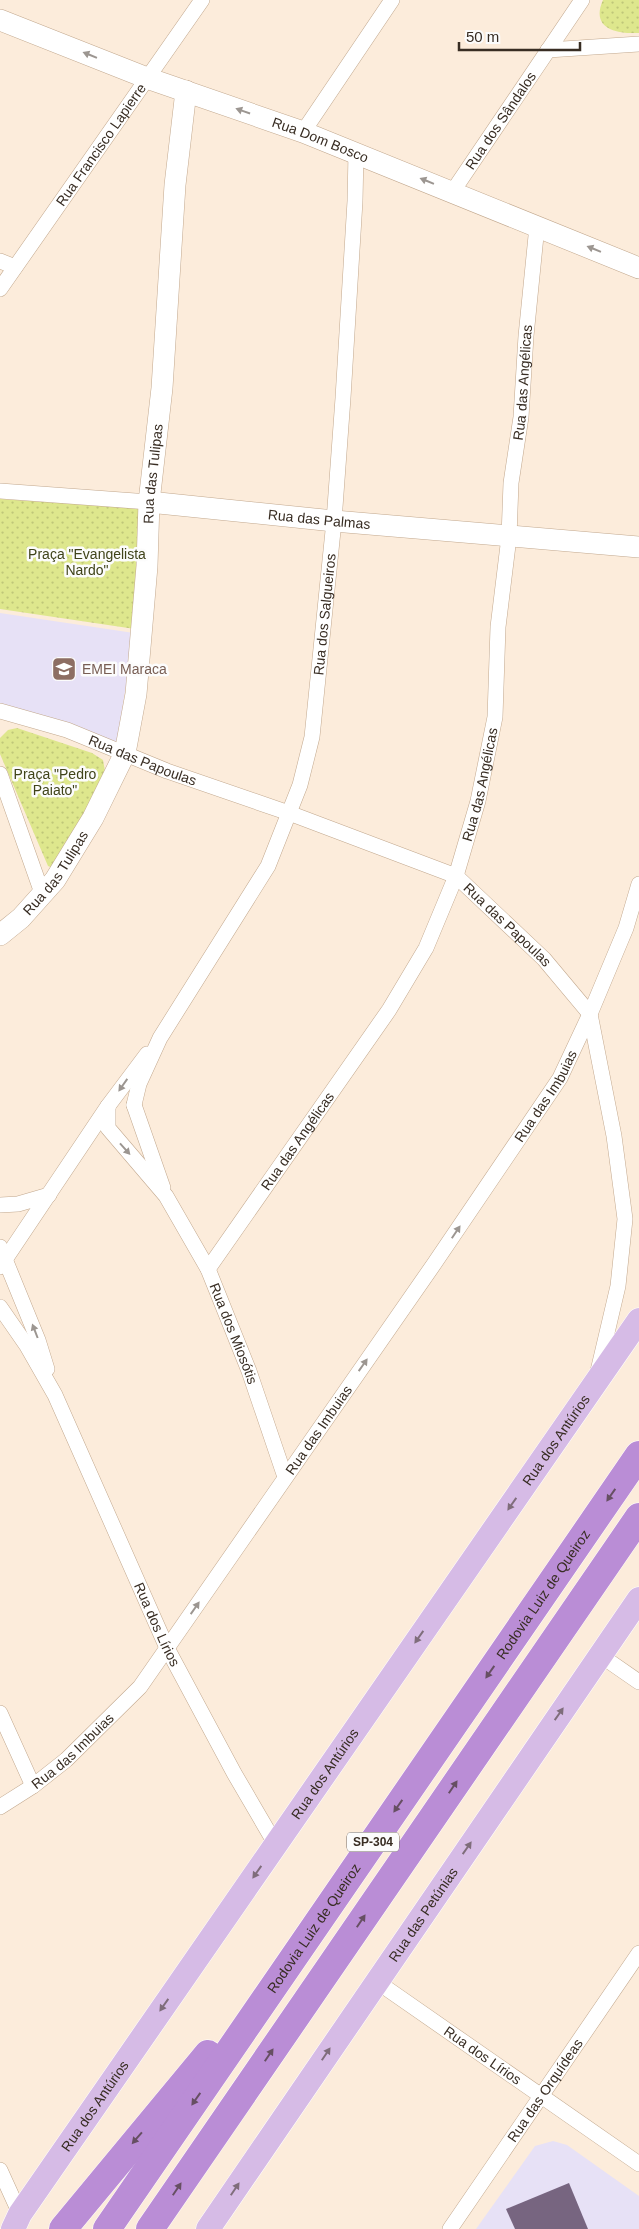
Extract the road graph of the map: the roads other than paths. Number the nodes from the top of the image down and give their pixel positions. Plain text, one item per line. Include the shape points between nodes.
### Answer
1 (202, 0) edge
2 (392, 0) edge
3 (582, 0) edge
4 (0, 20) edge
5 (639, 44) edge
6 (548, 50) junction
7 (147, 78) junction
8 (186, 91) junction
9 (303, 132) junction
10 (356, 153) junction
11 (453, 192) junction
12 (537, 226) junction
13 (0, 261) edge
14 (15, 267) junction
15 (639, 268) edge
16 (0, 289) edge
17 (0, 490) edge
18 (149, 502) junction
19 (334, 521) junction
20 (509, 537) junction
21 (639, 547) edge
22 (0, 711) edge
23 (125, 753) junction
24 (0, 774) edge
25 (289, 813) junction
26 (456, 876) junction
27 (639, 884) edge
28 (42, 894) junction
29 (0, 935) edge
30 (590, 1014) junction
31 (160, 1038) junction
32 (134, 1105) junction
33 (108, 1106) junction
34 (49, 1195) junction
35 (166, 1196) junction
36 (0, 1205) edge
37 (2, 1257) edge
38 (208, 1269) junction
39 (0, 1307) edge
40 (639, 1320) edge
41 (596, 1382) junction
42 (55, 1394) junction
43 (639, 1455) edge
44 (285, 1477) junction
45 (639, 1517) edge
46 (639, 1599) edge
47 (167, 1648) junction
48 (600, 1655) junction
49 (639, 1682) edge
50 (0, 1713) edge
51 (34, 1786) junction
52 (0, 1807) edge
53 (276, 1845) junction
54 (365, 1854) junction
55 (639, 1953) edge
56 (376, 1981) junction
57 (541, 2096) junction
58 (639, 2164) edge
59 (0, 2170) edge
60 (14, 2224) edge
61 (62, 2229) edge
62 (107, 2229) edge
63 (150, 2229) edge
64 (208, 2229) edge
65 (450, 2229) edge

1 - 7 street, Rua Francisco Lapierre
2 - 9 street
3 - 6 street, Rua dos Sândalos
7 -> 4 main road, Rua Dom Bosco
5 - 6 street
6 - 11 street, Rua dos Sândalos
7 - 8 main road, Rua Dom Bosco
7 - 14 street, Rua Francisco Lapierre
9 -> 8 main road, Rua Dom Bosco
8 - 18 main road, Rua das Tulipas via 175,185 162,388
9 - 10 main road, Rua Dom Bosco
11 -> 10 main road, Rua Dom Bosco
10 - 19 street, Rua dos Salgueiros
11 - 12 main road, Rua Dom Bosco
15 -> 12 main road, Rua Dom Bosco
12 - 20 street, Rua das Angélicas via 521,417 511,483
13 - 14 street
14 - 16 street, Rua Francisco Lapierre
17 - 18 street, Rua das Palmas
18 - 19 main road, Rua das Palmas
18 - 23 main road, Rua das Tulipas via 136,694
19 - 20 main road, Rua das Palmas
19 - 25 street, Rua dos Salgueiros via 312,737 300,786
20 - 21 main road, Rua das Palmas
20 - 26 street, Rua das Angélicas via 498,627 494,717 478,801
22 - 23 street, Rua das Papoulas via 67,730
23 - 25 street, Rua das Papoulas
23 - 28 main road, Rua das Tulipas via 93,818 55,880
24 - 28 street
25 - 26 street, Rua das Papoulas
25 - 31 street, Rua dos Salgueiros via 268,866
26 - 30 street, Rua das Papoulas via 544,959
26 - 38 street, Rua das Angélicas via 426,948 389,1010
27 - 30 street, Rua das Imbuias via 626,928
28 - 29 main road, Rua das Tulipas via 21,918
30 - 41 street, Rua das Papoulas via 614,1136 625,1219 618,1286
44 -> 30 street, Rua das Imbuias via 560,1078
31 - 32 street, Rua dos Salgueiros via 139,1084
31 -> 33 street, Rua dos Salgueiros via 133,1069
32 - 33 street
32 - 35 street, Rua dos Miosótis
33 - 34 street, Rua dos Salgueiros
33 -> 35 street, Rua dos Miosótis via 108,1128
34 - 36 street via 18,1204
34 - 37 street, Rua dos Salgueiros
35 - 38 street, Rua dos Miosótis
42 -> 37 street, Rua dos Lírios via 38,1340
38 - 44 street, Rua dos Miosótis via 249,1371
39 - 42 street, Rua dos Lírios
40 - 41 main road, Rua dos Antúrios
41 -> 53 main road, Rua dos Antúrios
42 - 47 street, Rua dos Lírios
43 -> 54 highway, Rodovia Luiz de Queiroz / SP-304
47 -> 44 street, Rua das Imbuias
63 -> 45 highway, SP-304
46 - 48 main road, Rua das Petúnias
47 - 51 street, Rua das Imbuias via 140,1687 66,1760
47 - 53 street, Rua dos Lírios
48 - 49 street
56 -> 48 main road, Rua das Petúnias
50 - 51 street
51 - 52 street, Rua das Imbuias
53 -> 60 main road, Rua dos Antúrios
54 -> 61 highway via 194,2072
54 -> 62 highway, Rodovia Luiz de Queiroz / SP-304
55 - 57 street, Rua das Orquídeas
56 - 57 street, Rua dos Lírios
64 -> 56 main road, Rua das Petúnias
57 - 58 street, Rua dos Lírios
57 - 65 street, Rua das Orquídeas
59 - 60 street

